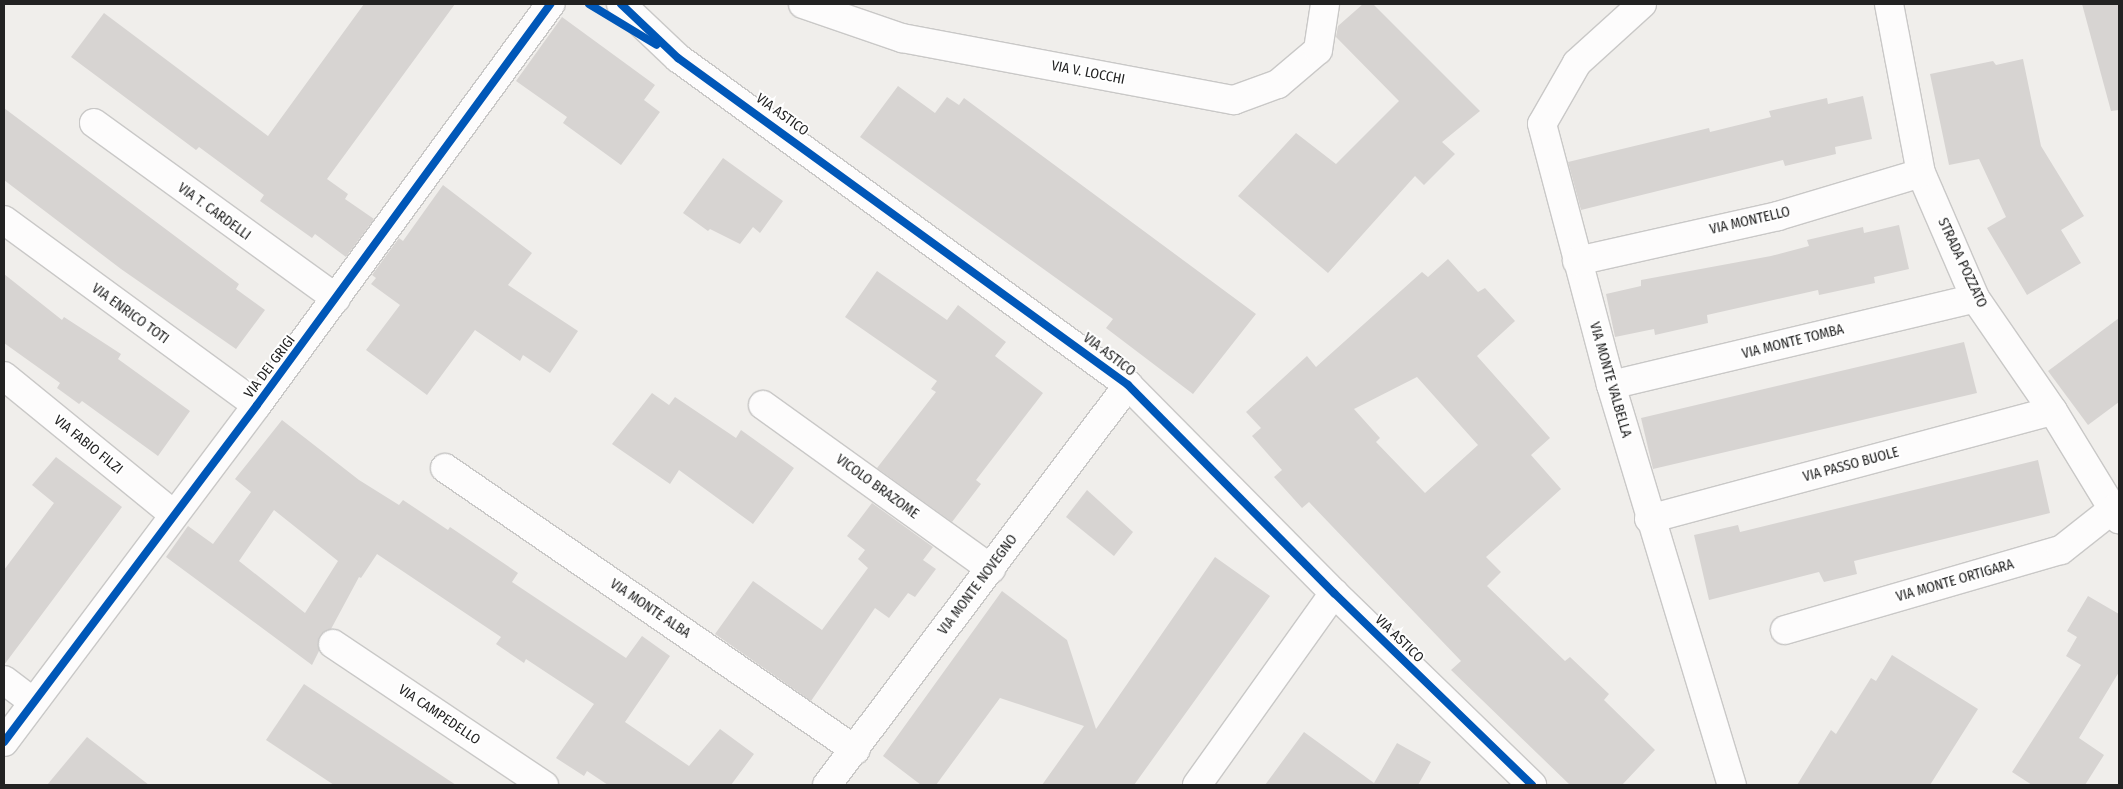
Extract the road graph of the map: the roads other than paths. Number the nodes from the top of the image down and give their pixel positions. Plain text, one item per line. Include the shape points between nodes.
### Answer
1 (551, 4) edge
2 (621, 4) edge
3 (803, 4) edge
4 (1325, 4) edge
5 (1642, 4) edge
6 (1889, 4) edge
7 (94, 123) dead end
8 (1921, 174) junction
9 (4, 220) edge
10 (1577, 260) junction
11 (336, 298) junction
12 (1975, 298) junction
13 (4, 376) edge
14 (1128, 385) junction
15 (1611, 385) junction
16 (763, 405) dead end
17 (257, 406) junction
18 (2053, 411) junction
19 (445, 468) dead end
20 (173, 514) junction
21 (2116, 514) edge
22 (1649, 519) junction
23 (991, 569) junction
24 (1334, 593) junction
25 (1785, 630) dead end
26 (333, 644) dead end
27 (4, 680) edge
28 (33, 702) junction
29 (4, 742) edge
30 (855, 750) junction
31 (544, 785) edge
32 (827, 785) edge
33 (1196, 785) edge
34 (1532, 785) edge
35 (1732, 785) edge

1 - 11 street, VIA DEI GRIGI
2 - 14 street, VIA ASTICO via 678,58
3 - 4 street, VIA V. LOCCHI via 902,38 1234,100 1278,84 1318,50
5 - 10 street, VIA MONTE VALBELLA via 1576,63 1542,124
6 - 8 street, STRADA POZZATO
7 - 11 street, VIA T. CARDELLI
8 - 10 street, VIA MONTELLO via 1778,216
8 - 12 street, STRADA POZZATO
9 - 17 street, VIA ENRICO TOTI
10 - 15 street, VIA MONTE VALBELLA
11 - 17 street, VIA DEI GRIGI
12 - 15 street, VIA MONTE TOMBA
12 - 18 street, STRADA POZZATO
13 - 20 street, VIA FABIO FILZI
14 - 23 street, VIA MONTE NOVEGNO
14 - 24 street, VIA ASTICO
15 - 22 street, VIA MONTE VALBELLA
16 - 23 street, VICOLO BRAZOME
17 - 20 street, VIA DEI GRIGI
18 - 21 street, STRADA POZZATO
18 - 22 street, VIA PASSO BUOLE
19 - 30 street, VIA MONTE ALBA
20 - 28 street, VIA DEI GRIGI
21 - 25 street, VIA MONTE ORTIGARA via 2061,550
22 - 35 street, VIA MONTE VALBELLA
23 - 30 street, VIA MONTE NOVEGNO
24 - 33 street
24 - 34 street, VIA ASTICO
26 - 31 street, VIA CAMPEDELLO
27 - 28 street
28 - 29 street, VIA DEI GRIGI
30 - 32 street, VIA MONTE NOVEGNO

